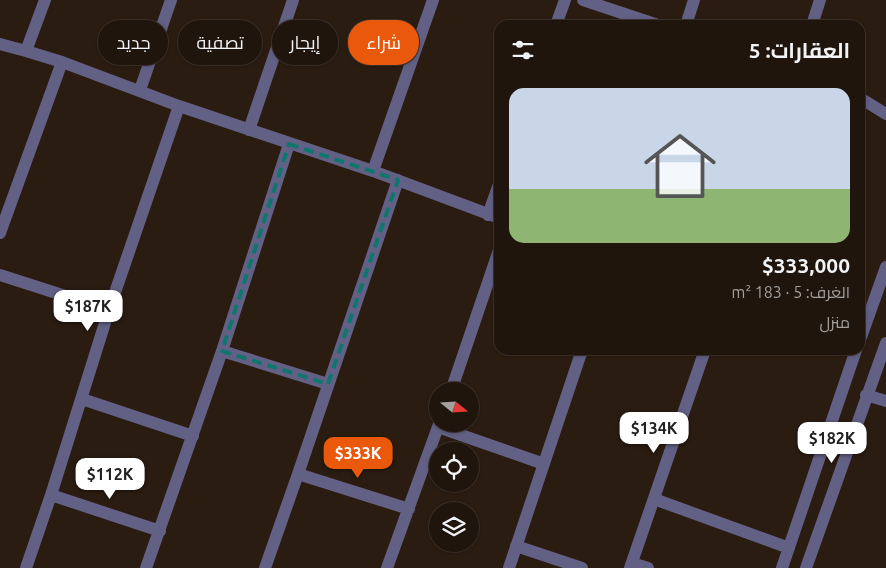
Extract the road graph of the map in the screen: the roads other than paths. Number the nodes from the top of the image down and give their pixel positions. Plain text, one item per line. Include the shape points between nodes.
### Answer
1 (45, 0) edge
2 (171, 0) edge
3 (293, 0) edge
4 (433, 0) edge
5 (565, 0) edge
6 (583, 0) edge
7 (694, 0) edge
8 (820, 0) edge
9 (558, 20) edge
10 (643, 20) edge
11 (688, 20) edge
12 (814, 20) edge
13 (0, 44) edge
14 (26, 51) junction
15 (62, 62) junction
16 (140, 90) junction
17 (865, 101) edge
18 (179, 106) junction
19 (886, 114) edge
20 (249, 130) junction
21 (290, 144) junction
22 (373, 171) junction
23 (398, 180) junction
24 (493, 217) edge
25 (0, 234) edge
26 (494, 264) edge
27 (886, 267) edge
28 (0, 275) edge
29 (109, 310) junction
30 (865, 326) edge
31 (886, 343) edge
32 (222, 351) junction
33 (580, 355) edge
34 (703, 355) edge
35 (850, 355) edge
36 (453, 382) edge
37 (328, 384) junction
38 (866, 395) junction
39 (82, 399) junction
40 (886, 401) edge
41 (436, 432) edge
42 (458, 432) edge
43 (193, 436) junction
44 (544, 464) junction
45 (298, 474) junction
46 (52, 495) junction
47 (654, 498) junction
48 (409, 509) junction
49 (160, 531) junction
50 (516, 546) junction
51 (789, 548) junction
52 (631, 565) edge
53 (26, 568) edge
54 (146, 568) edge
55 (265, 568) edge
56 (388, 568) edge
57 (509, 568) edge
58 (582, 568) edge
59 (648, 568) edge
60 (782, 568) edge
61 (806, 568) edge

1 - 14 street
2 - 16 street
3 - 20 street
4 - 22 street
5 - 9 street
6 - 10 street
7 - 11 street
8 - 12 street
13 - 14 street
14 - 15 street
15 - 16 street
15 - 25 street
16 - 18 street
17 - 19 street
18 - 20 street
18 - 29 street
20 - 21 street
21 - 22 street
21 - 32 street
22 - 23 street
23 - 24 street
23 - 37 street
26 - 36 street
27 - 30 street
28 - 29 street
29 - 39 street
31 - 38 street
32 - 37 street
32 - 43 street
33 - 44 street
34 - 47 street
35 - 51 street
37 - 45 street
38 - 40 street
38 - 61 street
39 - 43 street
39 - 46 street
41 - 48 street
42 - 44 street
43 - 49 street
44 - 50 street
45 - 48 street
45 - 55 street
46 - 49 street
46 - 53 street
47 - 51 street
47 - 52 street
48 - 56 street
49 - 54 street
50 - 57 street
50 - 58 street
51 - 60 street
52 - 59 street

